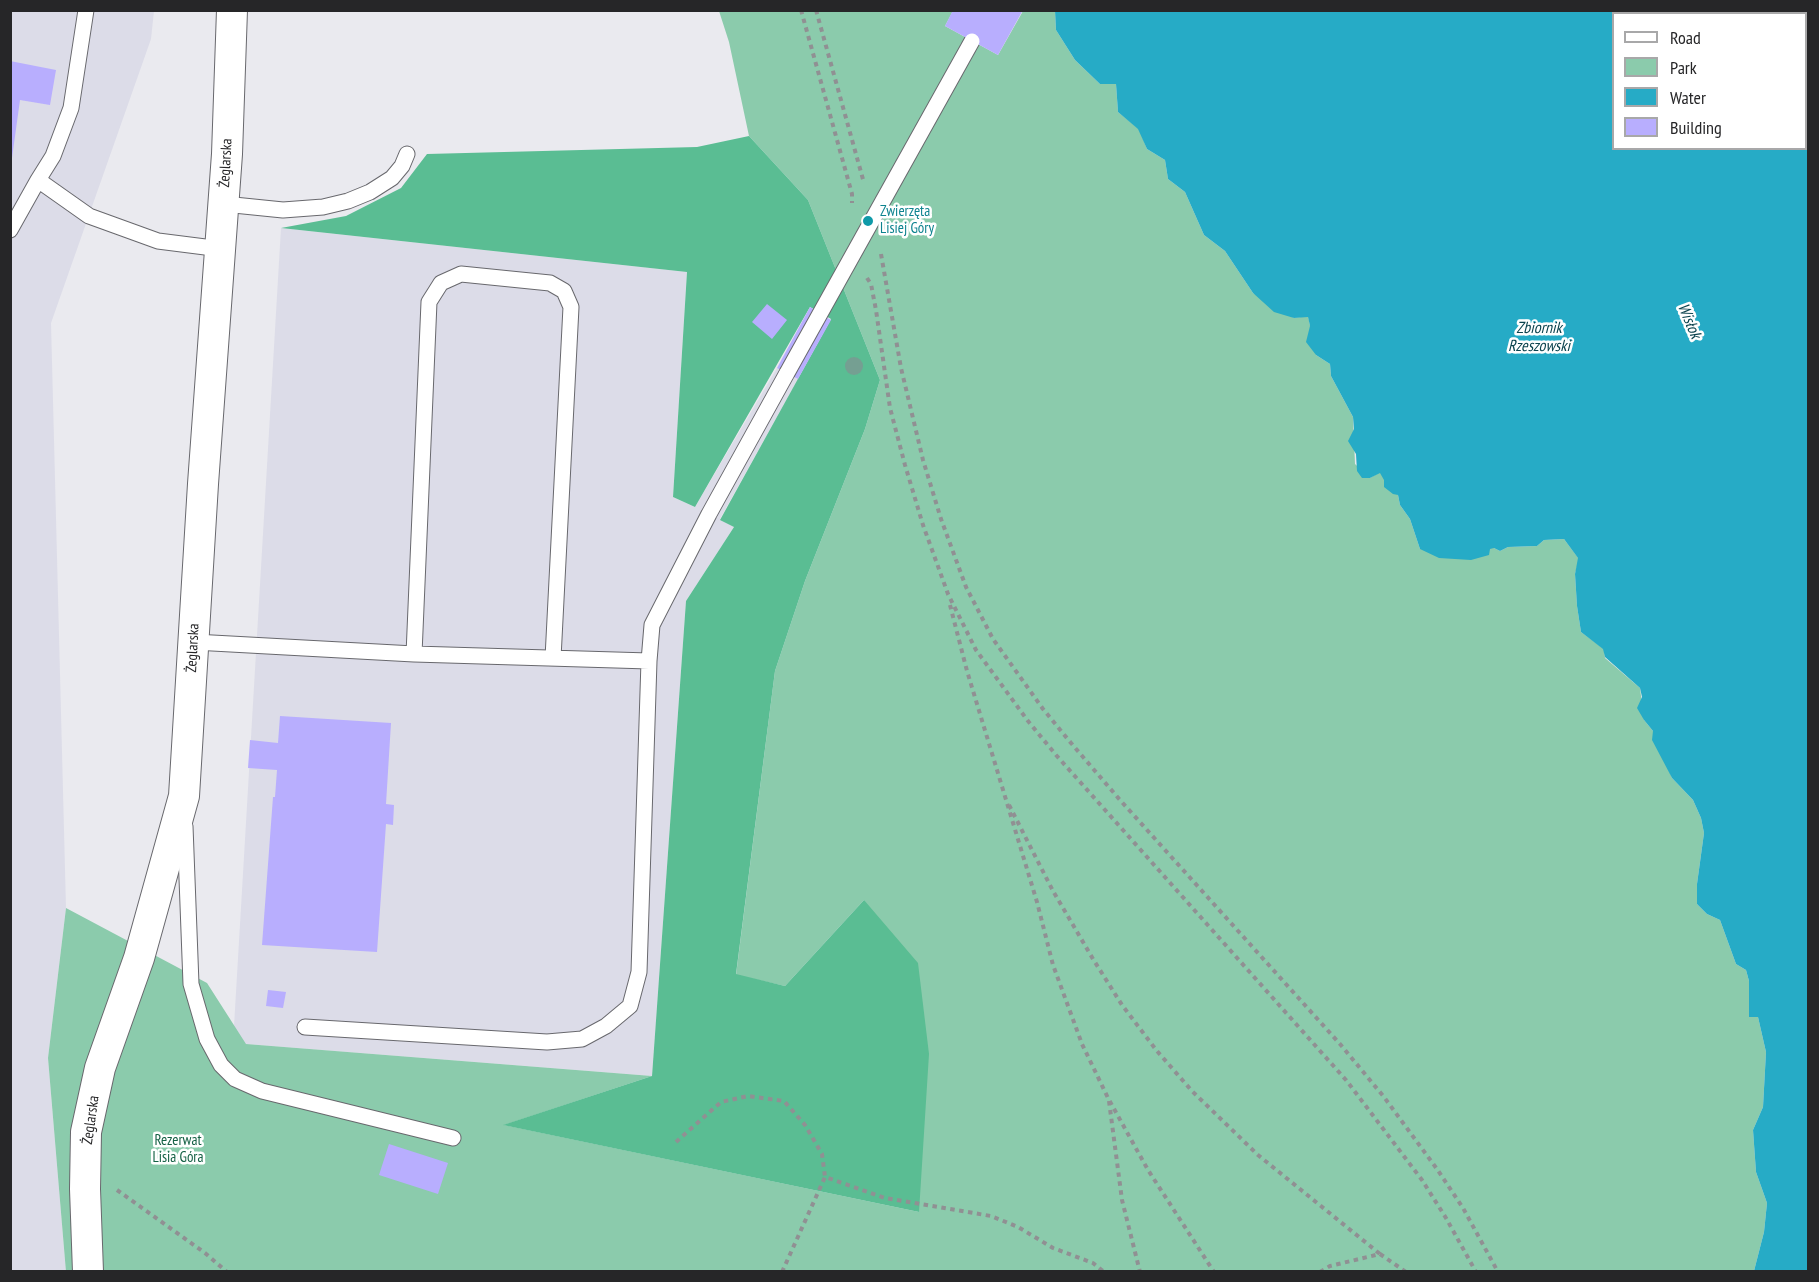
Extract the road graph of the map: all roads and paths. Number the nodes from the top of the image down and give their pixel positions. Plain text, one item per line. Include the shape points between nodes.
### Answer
1 (86, 10) edge
2 (232, 10) edge
3 (801, 10) edge
4 (816, 10) edge
5 (972, 41) dead end
6 (406, 154) dead end
7 (38, 180) junction
8 (867, 191) dead end
9 (224, 204) junction
10 (852, 206) dead end
11 (10, 230) edge
12 (880, 245) dead end
13 (221, 249) junction
14 (863, 270) dead end
15 (948, 594) junction
16 (194, 642) junction
17 (414, 654) junction
18 (553, 658) junction
19 (649, 661) junction
20 (1004, 794) junction
21 (184, 796) junction
22 (305, 1027) dead end
23 (1108, 1098) junction
24 (453, 1138) dead end
25 (676, 1142) dead end
26 (87, 1169) junction
27 (825, 1177) junction
28 (1380, 1254) junction
29 (783, 1269) edge
30 (88, 1272) edge
31 (227, 1272) edge
32 (789, 1272) edge
33 (1104, 1272) edge
34 (1140, 1272) edge
35 (1214, 1272) edge
36 (1320, 1272) edge
37 (1406, 1272) edge
38 (1476, 1272) edge
39 (1498, 1272) edge

1 - 7 lane via 71,108 53,156
2 - 9 street, Żeglarska
3 - 10 path via 852,194
4 - 8 path
5 - 19 lane, bridge via 709,514 652,625
6 - 9 lane via 392,178 348,201 283,210
7 - 11 lane
7 - 13 lane via 89,216 159,241
9 - 13 street, Żeglarska
12 - 39 path via 901,368 923,460 966,587 993,639 1078,751 1384,1096 1450,1188
13 - 16 street, Żeglarska
14 - 15 path via 871,284 890,408 904,465
15 - 20 path
15 - 38 path via 976,650 1049,747 1369,1108 1428,1190
16 - 17 lane
16 - 21 street, Żeglarska
17 - 18 lane
17 - 18 lane via 429,302 441,283 461,274 550,283 564,291 571,307
18 - 19 lane
19 - 22 lane via 639,972 630,1006 582,1039 548,1042
20 - 23 path via 1053,965 1082,1044
20 - 28 path via 1087,949 1157,1051 1258,1155
21 - 24 lane via 191,984 207,1039 221,1065 235,1079 262,1091
21 - 26 street, Żeglarska via 139,958 100,1068 86,1132
23 - 34 path via 1122,1200
23 - 35 path via 1148,1170
25 - 27 path via 721,1102 748,1096 784,1101 822,1154
26 - 30 street, Żeglarska
26 - 31 path
27 - 29 path
27 - 33 path via 885,1198 991,1216 1053,1248 1093,1263
28 - 36 path
28 - 37 path
29 - 32 path

